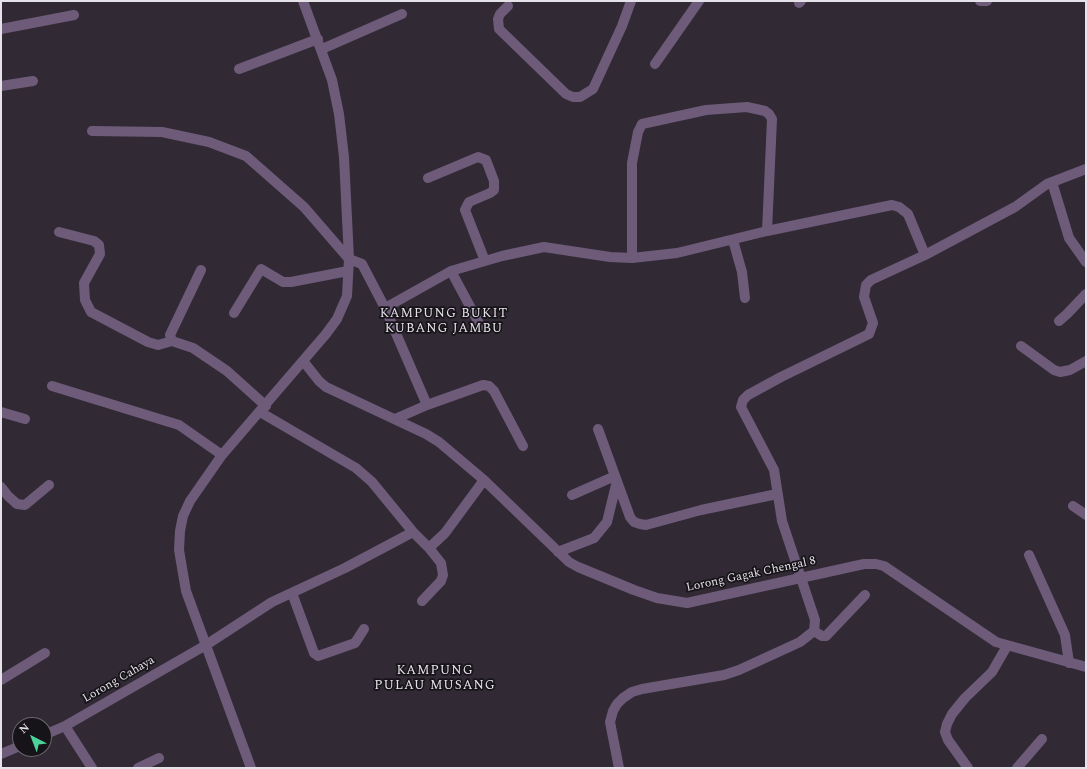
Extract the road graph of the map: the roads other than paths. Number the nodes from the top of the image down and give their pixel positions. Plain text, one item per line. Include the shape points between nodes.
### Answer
1 (303, 1) edge
2 (631, 1) edge
3 (700, 1) edge
4 (980, 1) edge
5 (987, 1) edge
6 (508, 6) dead end
7 (402, 14) dead end
8 (74, 15) dead end
9 (1, 28) edge
10 (318, 39) junction
11 (322, 49) junction
12 (655, 64) dead end
13 (239, 69) dead end
14 (33, 81) dead end
15 (1, 86) edge
16 (92, 131) dead end
17 (1086, 169) edge
18 (428, 178) dead end
19 (1052, 182) junction
20 (59, 232) dead end
21 (767, 232) junction
22 (733, 240) junction
23 (925, 255) junction
24 (632, 258) junction
25 (349, 259) junction
26 (485, 261) junction
27 (1086, 262) edge
28 (202, 270) dead end
29 (348, 271) junction
30 (451, 271) junction
31 (1086, 294) edge
32 (745, 298) dead end
33 (385, 308) junction
34 (234, 313) dead end
35 (1059, 321) dead end
36 (480, 327) dead end
37 (172, 341) junction
38 (1021, 346) dead end
39 (1086, 361) edge
40 (304, 362) junction
41 (52, 386) dead end
42 (427, 404) junction
43 (263, 409) junction
44 (1, 412) edge
45 (395, 419) junction
46 (25, 420) dead end
47 (598, 429) dead end
48 (523, 446) dead end
49 (222, 455) junction
50 (616, 479) junction
51 (484, 480) junction
52 (49, 485) dead end
53 (1, 487) edge
54 (777, 494) junction
55 (572, 495) dead end
56 (1073, 506) dead end
57 (1086, 515) edge
58 (413, 532) junction
59 (430, 548) junction
60 (558, 552) junction
61 (1029, 555) dead end
62 (802, 583) junction
63 (292, 593) junction
64 (865, 595) dead end
65 (422, 601) dead end
66 (364, 629) dead end
67 (814, 631) junction
68 (206, 644) junction
69 (1004, 651) junction
70 (45, 653) dead end
71 (1069, 663) junction
72 (1086, 667) edge
73 (1, 680) edge
74 (65, 726) junction
75 (52, 732) edge
76 (1042, 740) dead end
77 (159, 758) dead end
78 (92, 768) edge
79 (138, 768) edge
80 (250, 768) edge
81 (619, 768) edge
82 (968, 768) edge
83 (1018, 768) edge

1 - 10 street
2 - 6 street via 593,88 580,97 566,94 499,29 498,19
3 - 12 street
4 - 5 street
7 - 11 street
8 - 9 street
10 - 11 street
10 - 13 street
11 - 25 street via 339,114 344,157
14 - 15 street
16 - 25 street via 162,132 209,142 246,156 304,207
17 - 19 street
18 - 26 street via 478,157 486,160 494,181 494,190 469,202 465,210
19 - 23 street via 1016,207
19 - 27 street via 1069,238
20 - 37 street via 94,241 99,245 100,254 84,283 85,300 91,312 148,342 158,345
21 - 22 street
21 - 23 street via 892,206 899,207 908,214
21 - 24 street via 772,120 769,114 747,108 706,110 642,124 640,128 632,163
22 - 24 street via 688,251
22 - 32 street via 742,272
23 - 54 street via 871,280 866,285 864,297 873,324 869,334 781,377 743,400 741,407 771,462
24 - 26 street via 610,258 544,247
25 - 29 street
25 - 33 street via 362,264
26 - 30 street
28 - 37 street via 170,335
29 - 34 street via 283,282 261,269
29 - 40 street via 346,296 337,319
30 - 33 street
30 - 36 street
31 - 35 street
33 - 42 street
37 - 43 street via 193,348 227,371
38 - 39 street via 1060,372 1070,370
40 - 43 street
40 - 45 street, Lorong Gagak Chengal 8 via 326,387
41 - 49 street via 179,425
42 - 45 street
42 - 48 street via 483,385 489,386
43 - 49 street
43 - 58 street via 356,468 372,482
44 - 46 street
45 - 51 street, Lorong Gagak Chengal 8 via 439,442
47 - 50 street
49 - 68 street via 190,501 180,531 179,550 186,591
50 - 54 street via 630,517 634,522 646,525
50 - 55 street
50 - 60 street via 607,522 594,538
51 - 59 street via 446,532
51 - 60 street, Lorong Gagak Chengal 8
52 - 53 street via 25,505 18,504
54 - 62 street via 782,522
56 - 57 street
58 - 59 street
58 - 63 street, Lorong Cahaya
59 - 65 street via 441,563 444,575
60 - 62 street, Lorong Gagak Chengal 8 via 578,567 634,590 687,603
61 - 71 street via 1065,635
62 - 67 street via 815,620
62 - 69 street, Lorong Gagak Chengal 8 via 864,564 884,566 988,637
63 - 66 street via 314,653 318,656 355,643
63 - 68 street, Lorong Cahaya via 259,609
64 - 67 street via 826,636
67 - 81 street via 800,642 740,670 642,689 623,698 615,708 610,722
68 - 74 street, Lorong Cahaya
68 - 80 street
69 - 71 street, Lorong Gagak Chengal 8
69 - 82 street via 992,672 952,714 947,724 945,732 948,740
70 - 73 street
71 - 72 street, Lorong Gagak Chengal 8
74 - 75 street, Lorong Cahaya
74 - 78 street
76 - 83 street
77 - 79 street

